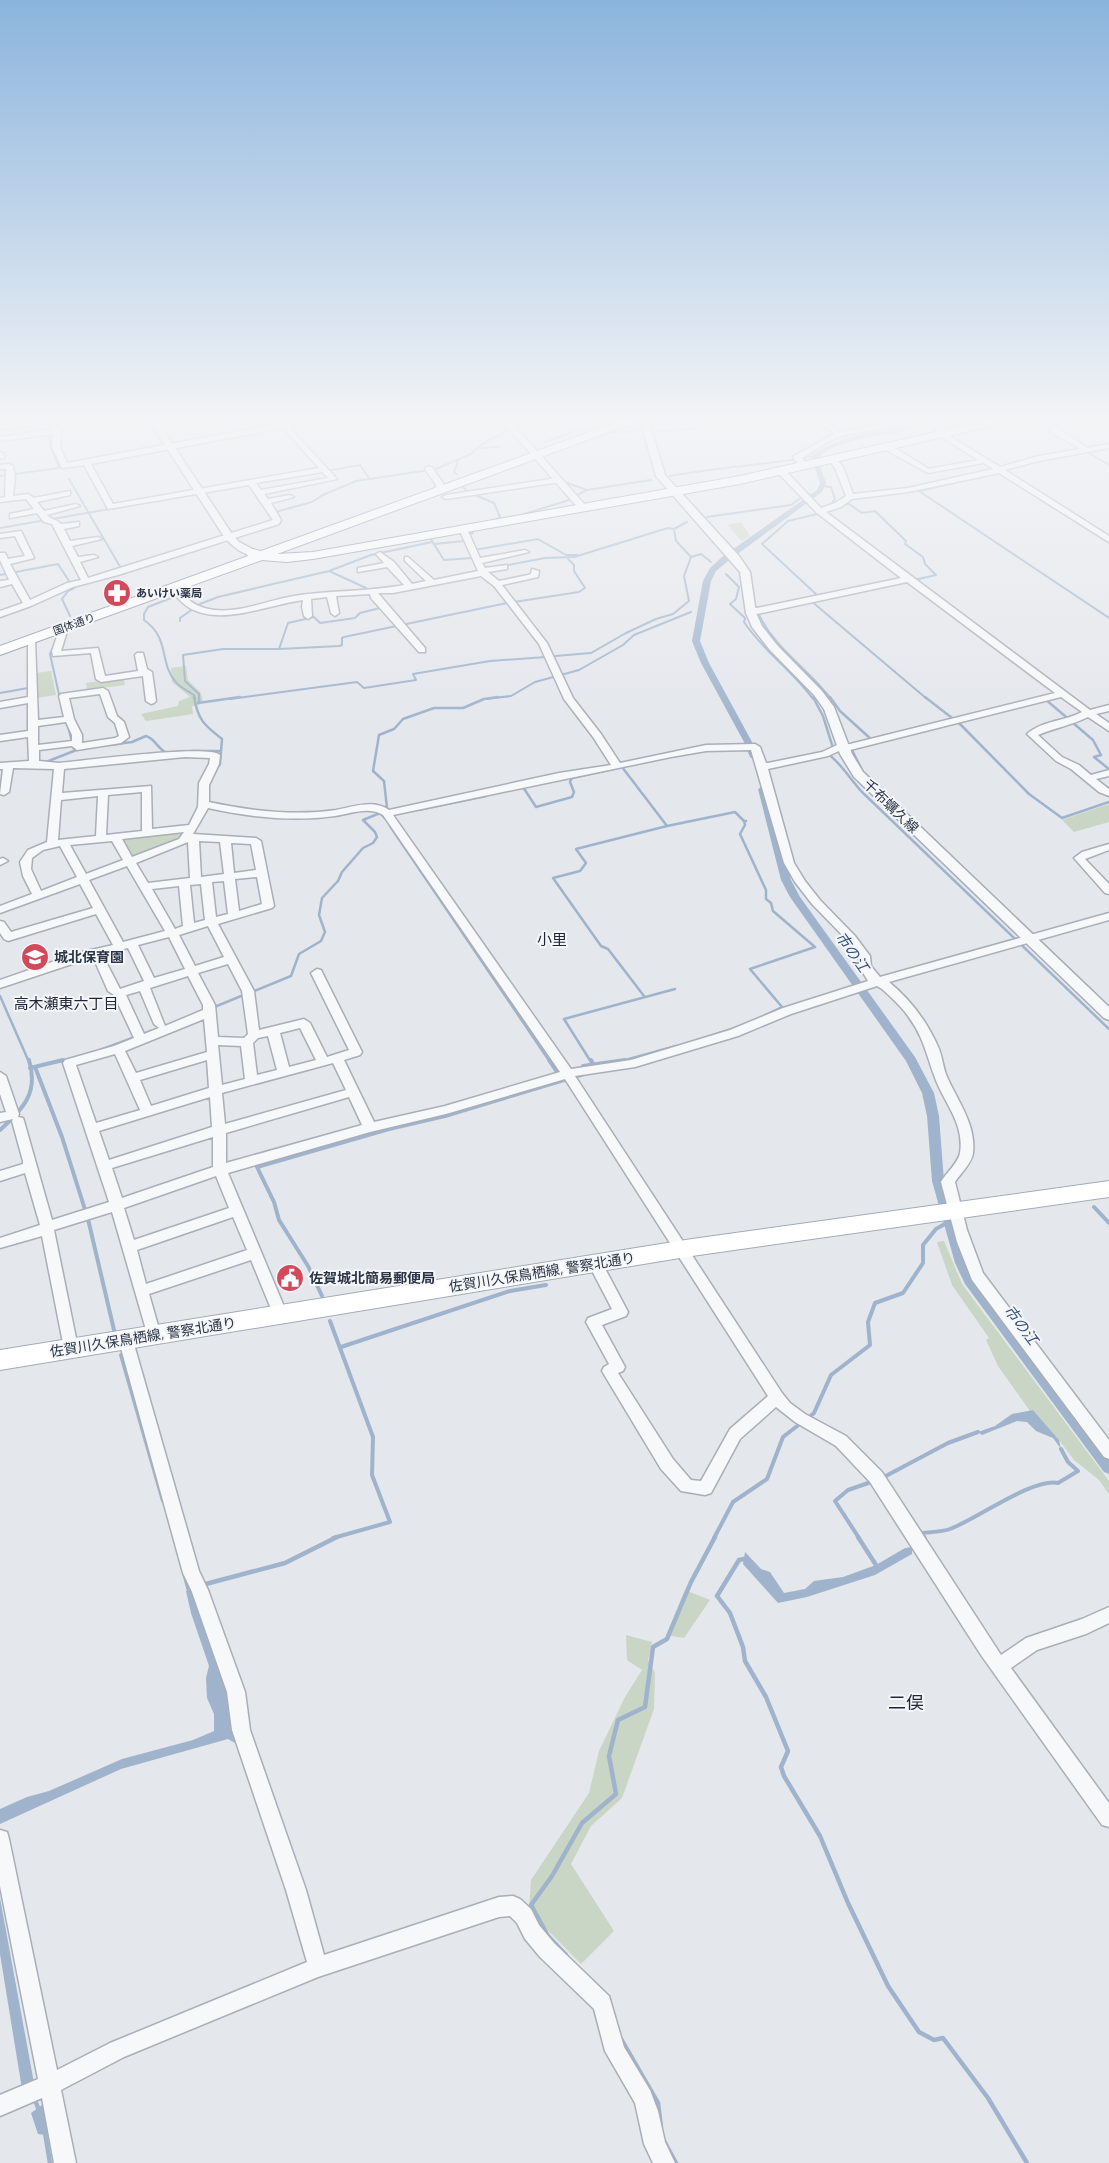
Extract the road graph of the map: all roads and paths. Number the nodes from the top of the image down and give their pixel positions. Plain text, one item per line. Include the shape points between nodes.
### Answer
1 (55, 523) edge
2 (219, 523) edge
3 (273, 523) edge
4 (350, 523) edge
5 (509, 523) edge
6 (702, 523) edge
7 (835, 523) edge
8 (1081, 523) edge
9 (76, 524) dead end
10 (59, 526) junction
11 (464, 532) junction
12 (0, 536) edge
13 (228, 536) junction
14 (98, 539) dead end
15 (1108, 540) edge
16 (68, 544) junction
17 (525, 552) dead end
18 (380, 554) dead end
19 (257, 555) junction
20 (94, 557) dead end
21 (3, 559) edge
22 (408, 559) dead end
23 (76, 560) junction
24 (478, 561) junction
25 (391, 564) junction
26 (504, 567) dead end
27 (361, 570) dead end
28 (535, 571) dead end
29 (482, 572) junction
30 (12, 576) junction
31 (907, 579) junction
32 (85, 580) junction
33 (432, 583) junction
34 (0, 584) edge
35 (497, 584) junction
36 (410, 587) junction
37 (175, 588) junction
38 (370, 592) junction
39 (332, 594) junction
40 (307, 598) junction
41 (248, 599) dead end
42 (28, 604) junction
43 (256, 608) junction
44 (751, 610) junction
45 (335, 613) dead end
46 (0, 614) edge
47 (308, 616) dead end
48 (64, 628) junction
49 (31, 640) junction
50 (0, 647) edge
51 (422, 650) dead end
52 (0, 651) edge
53 (140, 655) dead end
54 (143, 673) junction
55 (1061, 694) junction
56 (33, 699) junction
57 (151, 702) dead end
58 (0, 705) edge
59 (1109, 708) edge
60 (1088, 713) junction
61 (66, 719) junction
62 (1109, 728) edge
63 (33, 729) junction
64 (0, 738) edge
65 (73, 744) junction
66 (844, 747) junction
67 (34, 748) junction
68 (34, 762) junction
69 (762, 765) junction
70 (4, 766) edge
71 (59, 766) junction
72 (618, 766) junction
73 (1109, 773) edge
74 (1089, 778) junction
75 (4, 792) dead end
76 (103, 793) junction
77 (1109, 793) edge
78 (56, 798) junction
79 (207, 804) junction
80 (388, 815) junction
81 (147, 833) junction
82 (191, 834) junction
83 (115, 837) junction
84 (101, 838) junction
85 (226, 839) junction
86 (64, 843) junction
87 (52, 844) junction
88 (1109, 847) edge
89 (130, 863) junction
90 (262, 873) junction
91 (230, 877) junction
92 (85, 880) junction
93 (201, 880) junction
94 (184, 882) junction
95 (144, 887) junction
96 (1109, 891) edge
97 (38, 895) junction
98 (100, 909) junction
99 (0, 910) edge
100 (234, 916) junction
101 (1109, 916) edge
102 (211, 922) junction
103 (0, 924) edge
104 (189, 929) junction
105 (172, 934) junction
106 (1028, 939) junction
107 (125, 945) junction
108 (98, 958) dead end
109 (231, 959) junction
110 (191, 970) junction
111 (317, 973) dead end
112 (876, 982) junction
113 (0, 984) edge
114 (147, 984) junction
115 (118, 992) junction
116 (210, 1009) junction
117 (1109, 1015) edge
118 (160, 1024) dead end
119 (273, 1031) junction
120 (139, 1037) junction
121 (251, 1038) junction
122 (213, 1047) junction
123 (118, 1049) junction
124 (337, 1058) junction
125 (323, 1062) junction
126 (284, 1072) junction
127 (576, 1073) junction
128 (0, 1076) edge
129 (133, 1078) junction
130 (251, 1081) junction
131 (215, 1091) junction
132 (353, 1092) junction
133 (147, 1112) junction
134 (0, 1118) edge
135 (18, 1121) dead end
136 (370, 1127) junction
137 (92, 1129) junction
138 (219, 1130) junction
139 (106, 1166) junction
140 (30, 1167) junction
141 (220, 1170) junction
142 (0, 1176) edge
143 (1109, 1189) edge
144 (117, 1205) junction
145 (945, 1210) junction
146 (236, 1211) junction
147 (47, 1227) junction
148 (0, 1243) edge
149 (130, 1247) junction
150 (680, 1249) junction
151 (255, 1253) junction
152 (594, 1263) junction
153 (142, 1291) junction
154 (281, 1316) junction
155 (154, 1336) junction
156 (126, 1341) junction
157 (71, 1348) junction
158 (0, 1360) edge
159 (777, 1397) junction
160 (1109, 1452) edge
161 (1109, 1615) edge
162 (999, 1666) junction
163 (1109, 1818) edge
164 (0, 1838) edge
165 (318, 1968) junction
166 (37, 2090) junction
167 (0, 2106) edge
168 (65, 2163) edge
169 (664, 2163) edge

1 - 10 street
2 - 13 street
3 - 13 street
4 - 19 main road
5 - 11 main road
6 - 44 street, 千布蠣久線 via 745,572
7 - 31 street
8 - 15 street
9 - 10 street
10 - 16 street
11 - 19 main road via 306,557
11 - 24 street
12 - 21 street via 18,533 30,558
13 - 19 street
13 - 32 street
14 - 16 street
16 - 23 street
17 - 24 street
18 - 25 street
19 - 37 main road, 国体通り
19 - 50 main road, 国体通り
20 - 23 street
21 - 30 street
22 - 33 street
23 - 32 street
24 - 29 street
25 - 27 street
25 - 36 street
26 - 29 street
28 - 35 street via 536,574 530,578
29 - 33 street
29 - 35 street
30 - 34 street
30 - 42 street
31 - 44 street
31 - 55 street
32 - 42 street
33 - 36 street
35 - 72 street via 543,643 569,699
36 - 38 street
37 - 43 street via 196,608 216,613
37 - 48 main road, 国体通り
38 - 39 street
38 - 51 street
39 - 40 street
39 - 45 street
40 - 43 street
40 - 47 street
41 - 43 street
42 - 46 street
44 - 66 street, 千布蠣久線 via 757,627 830,709
48 - 49 main road, 国体通り
48 - 54 street via 64,638 56,654 95,650 101,679
49 - 52 main road, 国体通り
49 - 56 street
53 - 54 street
54 - 57 street via 147,672
55 - 60 street
55 - 66 street
56 - 58 street
56 - 63 street
59 - 60 street
60 - 62 street
60 - 74 street via 1032,734 1059,759
61 - 63 street
61 - 65 street via 77,735
61 - 65 street via 64,696 103,691 124,737 114,742 77,747
63 - 64 street
63 - 67 street
65 - 67 street
66 - 69 street
66 - 106 street, 千布蠣久線 via 858,774
67 - 68 street
68 - 70 street
68 - 71 street
69 - 72 street via 756,747 744,747 687,751
69 - 112 street via 789,863 816,902 851,938
70 - 75 street
71 - 78 street
71 - 79 street via 209,753 215,755 215,764 203,785
72 - 80 street
73 - 74 street
74 - 77 street
76 - 78 street
76 - 81 street via 147,788
76 - 84 street
78 - 87 street
79 - 80 street via 267,816 377,808
79 - 82 street
80 - 127 street
81 - 82 street
81 - 83 street
82 - 85 street
82 - 89 street via 183,841
82 - 93 street
83 - 84 street
83 - 89 street
84 - 86 street
85 - 90 street via 256,841
85 - 91 street
86 - 87 street
86 - 92 street
87 - 97 street via 31,851 25,863
88 - 96 street via 1079,858
89 - 92 street
89 - 95 street
90 - 91 street
90 - 100 street via 268,906
91 - 93 street
91 - 100 street
92 - 97 street
92 - 98 street
93 - 94 street
93 - 102 street
94 - 95 street
94 - 104 street
95 - 105 street
97 - 99 street
98 - 103 street via 8,937
98 - 107 street
100 - 102 street
101 - 106 street
102 - 104 street
102 - 109 street
104 - 105 street
105 - 107 street
105 - 110 street
106 - 112 street
106 - 117 street, 千布蠣久線
107 - 113 street
107 - 114 street
108 - 115 street via 114,991
109 - 110 street
109 - 121 street via 248,993
110 - 114 street
110 - 116 street
111 - 124 street via 356,1052
112 - 127 street via 787,1011 734,1033 631,1064
112 - 145 street via 886,986 912,1012 922,1028 967,1136 966,1156 948,1182
114 - 115 street
114 - 118 street
115 - 120 street
116 - 120 street
116 - 122 street
119 - 121 street
119 - 125 street via 304,1023
119 - 126 street
120 - 123 street
121 - 122 street
121 - 130 street
122 - 129 street
122 - 131 street
123 - 129 street
123 - 137 street via 69,1063
124 - 125 street
124 - 132 street
125 - 126 street
126 - 130 street
127 - 136 street via 446,1110
127 - 150 street
128 - 134 street via 13,1114
129 - 133 street
130 - 131 street
131 - 133 street
131 - 138 street
132 - 136 street
132 - 138 street
133 - 137 street
135 - 140 street
136 - 141 street
137 - 139 street
138 - 139 street
138 - 141 street
139 - 144 street
140 - 142 street
140 - 147 street
141 - 144 street
141 - 146 street
143 - 145 main road, 佐賀川久保鳥栖線, 警察北通り
144 - 147 street
144 - 149 street
145 - 150 main road, 佐賀川久保鳥栖線, 警察北通り
145 - 160 street via 977,1276
146 - 149 street
146 - 151 street
147 - 148 street
147 - 157 street
149 - 153 street
150 - 152 main road, 佐賀川久保鳥栖線, 警察北通り
150 - 159 street
151 - 153 street
151 - 154 street
152 - 154 main road, 佐賀川久保鳥栖線, 警察北通り
152 - 159 street via 621,1312 593,1322 618,1367 609,1371 667,1464 687,1486 705,1488 735,1434
153 - 155 street
154 - 155 main road, 佐賀川久保鳥栖線, 警察北通り
155 - 156 main road, 佐賀川久保鳥栖線, 警察北通り
156 - 157 main road, 佐賀川久保鳥栖線, 警察北通り
156 - 165 street via 197,1586 236,1692 240,1730 296,1890
157 - 158 main road, 佐賀川久保鳥栖線, 警察北通り
159 - 162 street via 785,1407 840,1441 878,1480
161 - 162 street via 1032,1644
162 - 163 street
164 - 166 street
165 - 166 street via 117,2050
165 - 169 street via 499,1907 513,1906 524,1916 547,1950 602,2003 615,2050 643,2097 655,2144
166 - 167 street
166 - 168 street

